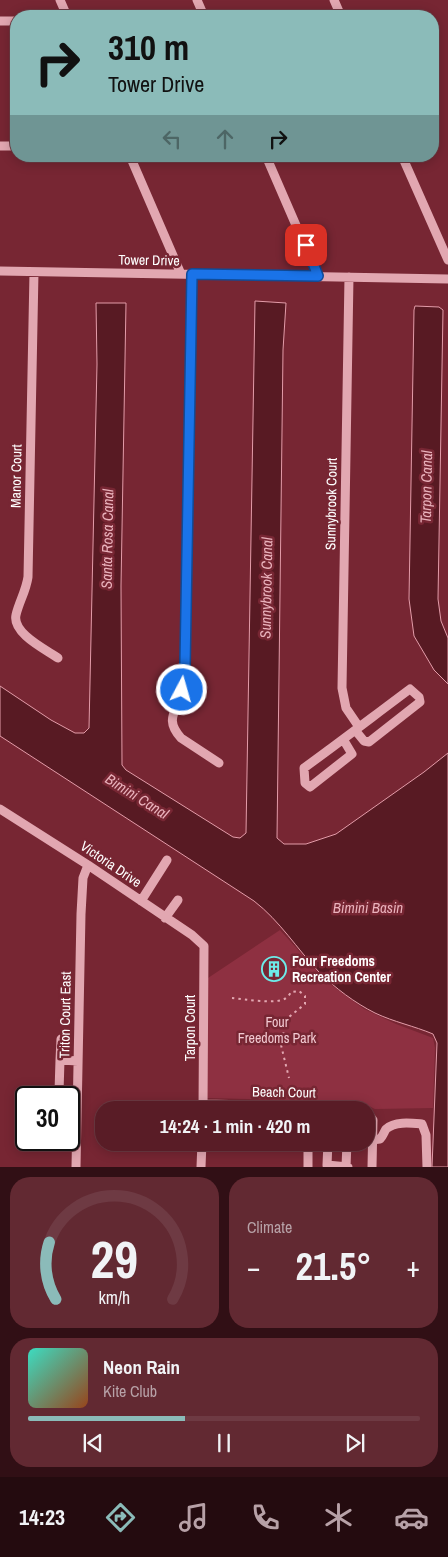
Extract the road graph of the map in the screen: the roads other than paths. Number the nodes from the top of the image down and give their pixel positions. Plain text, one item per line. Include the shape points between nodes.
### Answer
1 (133, 162) edge
2 (269, 162) edge
3 (405, 162) edge
4 (448, 260) edge
5 (0, 271) edge
6 (34, 272) junction
7 (181, 274) junction
8 (192, 274) junction
9 (318, 276) junction
10 (349, 277) junction
11 (448, 279) edge
12 (58, 658) dead end
13 (357, 729) junction
14 (343, 739) junction
15 (219, 763) dead end
16 (0, 809) edge
17 (167, 860) dead end
18 (88, 865) junction
19 (178, 900) dead end
20 (142, 901) junction
21 (166, 918) junction
22 (204, 946) joint
23 (61, 1039) dead end
24 (60, 1060) junction
25 (78, 1061) junction
26 (59, 1086) edge
27 (78, 1086) edge
28 (203, 1101) edge
29 (375, 1140) edge
30 (76, 1151) edge
31 (202, 1151) edge
32 (308, 1151) edge
33 (328, 1151) edge
34 (346, 1151) edge
35 (372, 1151) edge
36 (327, 1166) edge
37 (76, 1167) edge
38 (201, 1167) edge
39 (308, 1167) edge
40 (347, 1167) edge
41 (372, 1167) edge
42 (427, 1167) edge

1 - 7 street
2 - 9 street
3 - 4 street
5 - 6 street, Tower Drive
6 - 7 street, Tower Drive
6 - 12 street, Manor Court via 28,577 16,620 20,630
7 - 8 street, Tower Drive
8 - 9 street, Tower Drive
8 - 15 street via 185,666 182,690 172,721 181,738
9 - 10 street, Tower Drive
10 - 11 street, Tower Drive
10 - 13 street, Sunnybrook Court via 342,688 346,708
13 - 13 street via 410,689 419,697 420,702 369,742 364,741
13 - 14 street
14 - 14 street via 304,768 305,783 310,787 352,754
16 - 18 street, Victoria Drive
17 - 20 street
18 - 20 street, Victoria Drive
18 - 25 street, Triton Court East via 82,878
19 - 21 street
20 - 21 street, Victoria Drive
21 - 22 street, Victoria Drive
22 - 28 street, Tarpon Court
23 - 24 street
24 - 25 street
24 - 26 street
25 - 27 street, Triton Court East
29 - 42 street via 380,1139 393,1125 422,1124 426,1134
30 - 37 street, Triton Court East
31 - 38 street
32 - 39 street
33 - 36 street
34 - 40 street
35 - 41 street
36 - 40 street

